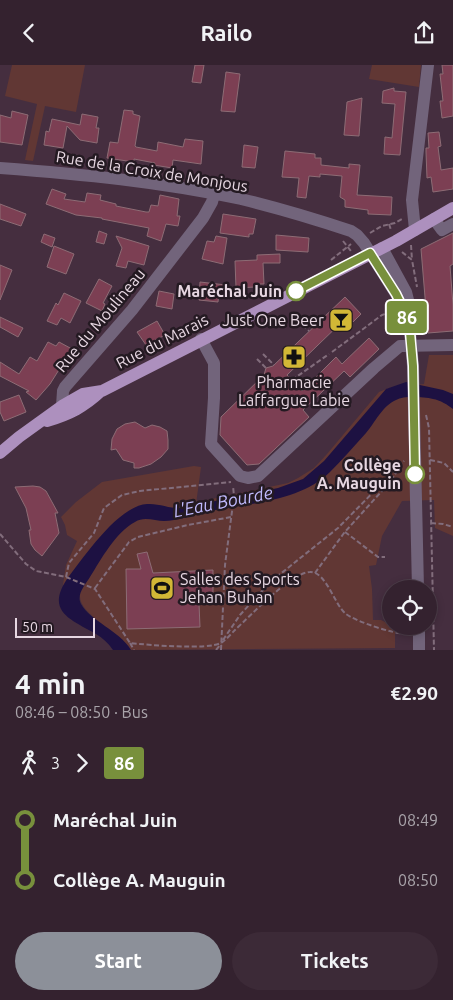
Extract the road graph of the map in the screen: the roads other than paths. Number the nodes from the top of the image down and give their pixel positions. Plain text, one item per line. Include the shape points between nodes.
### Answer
1 (428, 65) edge
2 (0, 168) edge
3 (214, 194) junction
4 (453, 208) edge
5 (434, 219) junction
6 (453, 225) edge
7 (415, 230) junction
8 (376, 251) junction
9 (201, 339) junction
10 (411, 345) junction
11 (453, 345) edge
12 (102, 391) junction
13 (62, 406) junction
14 (40, 423) junction
15 (0, 453) edge
16 (418, 580) edge
17 (419, 635) edge
18 (419, 650) edge

1 - 7 street via 412,200
2 - 3 street, Rue de la Croix de Monjous via 98,177
3 - 8 street, Rue de la Croix de Monjous via 350,231
3 - 13 street, Rue du Moulineau via 203,218 132,310 65,387
4 - 5 main road
5 - 6 street via 442,230
5 - 7 main road
7 - 8 main road
8 - 9 main road, Rue du Marais
8 - 10 street via 406,292
9 - 10 street via 214,363 211,445 240,476 248,478 258,477 392,352 400,346
9 - 12 main road, Rue du Marais
10 - 11 street
10 - 16 street via 419,409
12 - 13 main road, Rue du Marais via 83,395
12 - 14 main road, Rue du Marais via 74,411
13 - 14 main road
14 - 15 main road
17 - 18 street

